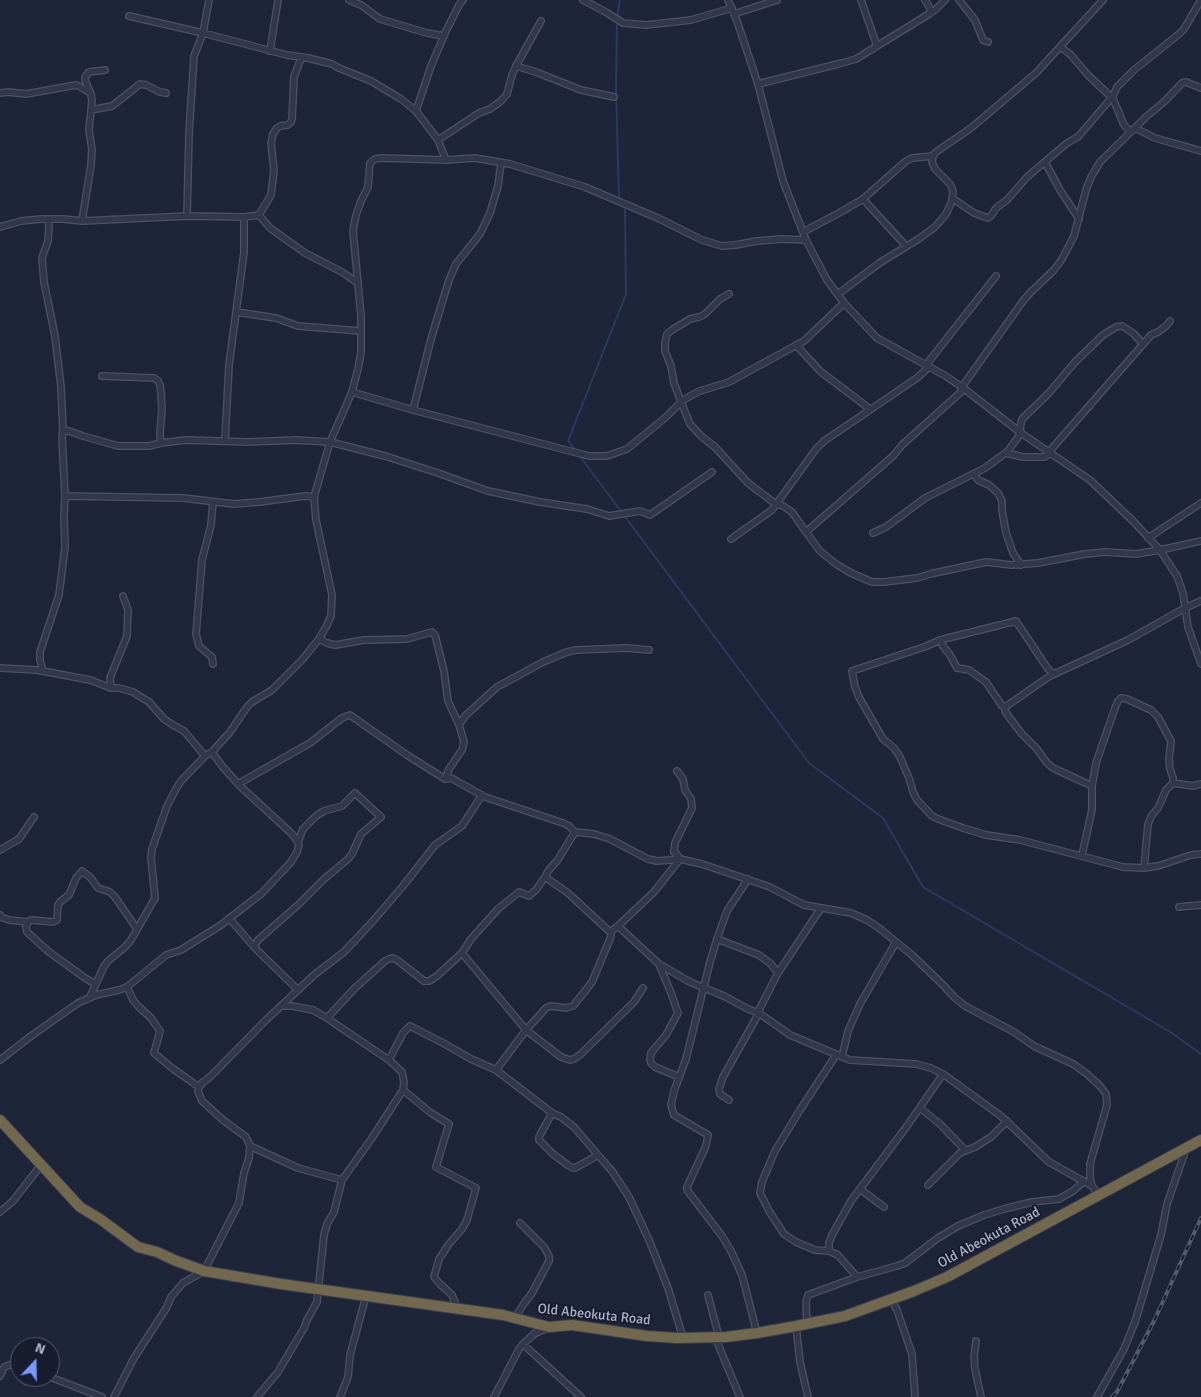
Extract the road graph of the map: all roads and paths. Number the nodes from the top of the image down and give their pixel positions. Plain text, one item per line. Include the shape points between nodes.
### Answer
1 (209, 0) edge
2 (278, 0) edge
3 (349, 0) edge
4 (463, 0) edge
5 (582, 0) edge
6 (728, 0) edge
7 (777, 0) edge
8 (861, 0) edge
9 (926, 0) edge
10 (945, 0) edge
11 (959, 0) edge
12 (1103, 0) edge
13 (1201, 0) edge
14 (362, 2) edge
15 (733, 11) junction
16 (932, 12) junction
17 (129, 16) dead end
18 (542, 21) dead end
19 (203, 33) junction
20 (444, 36) junction
21 (988, 42) dead end
22 (877, 46) junction
23 (1060, 47) junction
24 (270, 51) junction
25 (301, 58) junction
26 (516, 66) junction
27 (106, 70) dead end
28 (758, 84) junction
29 (1201, 88) edge
30 (0, 93) edge
31 (166, 93) dead end
32 (91, 94) junction
33 (614, 97) dead end
34 (1111, 98) junction
35 (91, 110) junction
36 (416, 111) junction
37 (1133, 130) junction
38 (438, 140) junction
39 (1201, 152) edge
40 (933, 156) junction
41 (446, 160) junction
42 (1045, 162) junction
43 (501, 163) junction
44 (952, 198) junction
45 (863, 199) junction
46 (258, 215) junction
47 (186, 216) junction
48 (244, 217) junction
49 (48, 219) junction
50 (1079, 219) junction
51 (82, 220) junction
52 (0, 227) edge
53 (803, 232) junction
54 (806, 240) junction
55 (906, 246) junction
56 (996, 276) dead end
57 (358, 283) junction
58 (729, 294) dead end
59 (838, 294) junction
60 (844, 303) junction
61 (236, 312) junction
62 (1170, 321) dead end
63 (361, 331) junction
64 (1144, 344) junction
65 (796, 345) junction
66 (927, 366) junction
67 (102, 376) dead end
68 (962, 387) junction
69 (352, 392) junction
70 (680, 402) junction
71 (870, 409) junction
72 (413, 410) junction
73 (63, 430) junction
74 (1022, 433) junction
75 (225, 441) junction
76 (330, 442) junction
77 (161, 443) junction
78 (1006, 453) junction
79 (1050, 453) junction
80 (712, 472) dead end
81 (974, 474) junction
82 (65, 496) junction
83 (314, 496) junction
84 (213, 502) junction
85 (1201, 503) edge
86 (777, 504) junction
87 (806, 532) junction
88 (873, 533) dead end
89 (1148, 538) junction
90 (731, 539) dead end
91 (1201, 541) edge
92 (1160, 550) junction
93 (1021, 565) junction
94 (123, 596) dead end
95 (1201, 601) edge
96 (1185, 608) junction
97 (319, 639) junction
98 (940, 640) junction
99 (649, 650) dead end
100 (213, 664) dead end
101 (1201, 664) edge
102 (0, 668) edge
103 (43, 671) junction
104 (1054, 674) junction
105 (111, 688) junction
106 (1005, 707) junction
107 (459, 725) junction
108 (212, 752) junction
109 (205, 756) junction
110 (677, 771) dead end
111 (445, 779) junction
112 (1173, 783) junction
113 (238, 784) junction
114 (1201, 784) edge
115 (1092, 786) junction
116 (482, 795) junction
117 (34, 817) dead end
118 (574, 832) junction
119 (298, 842) junction
120 (0, 850) edge
121 (674, 851) junction
122 (1201, 854) edge
123 (1082, 856) junction
124 (680, 859) junction
125 (670, 861) junction
126 (1144, 868) junction
127 (545, 877) junction
128 (748, 879) junction
129 (1201, 905) edge
130 (1179, 907) dead end
131 (821, 908) junction
132 (0, 915) edge
133 (230, 918) junction
134 (28, 922) junction
135 (618, 926) junction
136 (138, 929) junction
137 (610, 932) junction
138 (717, 939) junction
139 (896, 942) junction
140 (254, 947) junction
141 (462, 953) junction
142 (659, 964) junction
143 (778, 973) junction
144 (95, 984) junction
145 (127, 987) junction
146 (643, 988) dead end
147 (704, 988) junction
148 (298, 990) junction
149 (90, 997) junction
150 (282, 1006) junction
151 (759, 1013) junction
152 (328, 1018) junction
153 (526, 1030) junction
154 (839, 1056) junction
155 (0, 1060) edge
156 (389, 1060) junction
157 (496, 1070) junction
158 (943, 1074) junction
159 (679, 1077) junction
160 (199, 1087) junction
161 (403, 1090) junction
162 (728, 1100) dead end
163 (920, 1108) junction
164 (552, 1113) junction
165 (0, 1120) edge
166 (1007, 1121) junction
167 (1201, 1140) edge
168 (250, 1146) junction
169 (1186, 1149) junction
170 (965, 1150) junction
171 (598, 1155) junction
172 (41, 1165) junction
173 (342, 1180) junction
174 (1084, 1181) junction
175 (928, 1185) dead end
176 (1092, 1186) junction
177 (860, 1189) junction
178 (1099, 1195) junction
179 (884, 1207) dead end
180 (0, 1212) edge
181 (520, 1223) dead end
182 (829, 1251) junction
183 (204, 1271) junction
184 (857, 1277) junction
185 (318, 1289) junction
186 (708, 1295) dead end
187 (366, 1296) junction
188 (891, 1299) junction
189 (457, 1308) junction
190 (515, 1318) junction
191 (807, 1324) junction
192 (796, 1326) junction
193 (549, 1327) junction
194 (757, 1333) junction
195 (717, 1337) junction
196 (683, 1338) junction
197 (976, 1341) dead end
198 (523, 1344) junction
199 (10, 1365) edge
200 (0, 1376) edge
201 (60, 1381) edge
202 (102, 1397) edge
203 (114, 1397) edge
204 (257, 1397) edge
205 (340, 1397) edge
206 (494, 1397) edge
207 (581, 1397) edge
208 (740, 1397) edge
209 (808, 1397) edge
210 (913, 1397) edge
211 (981, 1397) edge
212 (1097, 1397) edge

1 - 19 street
2 - 24 street
3 - 14 street
4 - 20 street
5 - 15 street via 623,23 646,26
6 - 15 street
7 - 15 street
8 - 22 street
9 - 16 street
10 - 16 street
11 - 21 street via 975,20 983,40
12 - 23 street
13 - 34 street via 1184,29 1134,70
14 - 20 street via 380,19
15 - 28 street
16 - 22 street
17 - 19 street
18 - 26 street
19 - 24 street
19 - 47 street via 194,56
20 - 36 street
22 - 28 street via 842,63
23 - 34 street
23 - 40 street via 971,128
24 - 25 street
25 - 36 street via 332,64 371,81
25 - 46 street via 294,77 291,122 276,128 272,134 274,170 271,195
26 - 33 street via 580,90
26 - 38 street via 507,94 501,101
27 - 32 street via 86,74
28 - 53 street via 782,181
29 - 37 street via 1182,83
30 - 32 street via 26,94 76,85
31 - 35 street via 140,84 112,106
32 - 35 street
34 - 37 street via 1124,125
34 - 42 street via 1078,137
35 - 51 street via 91,165
36 - 38 street
37 - 39 street
37 - 50 street via 1100,162 1086,190
38 - 41 street
40 - 44 street via 935,169 950,184
40 - 45 street via 906,161
41 - 43 street via 475,158
41 - 57 street via 382,158 370,163 368,187 353,231
42 - 44 street via 988,218
42 - 50 street
43 - 54 street via 586,187 722,246 782,239
43 - 72 street via 490,213 449,280
44 - 55 street via 946,214 935,227
45 - 53 street
45 - 55 street
46 - 48 street
46 - 57 street via 270,228 305,253
47 - 48 street
47 - 51 street
48 - 61 street via 244,252
49 - 51 street
49 - 52 street
49 - 73 street via 48,241 42,258 59,366
50 - 68 street via 1062,259 1023,301
53 - 54 street
54 - 59 street
55 - 59 street
56 - 66 street
57 - 63 street
58 - 70 street via 705,314 690,319 667,334 665,351
59 - 60 street
60 - 65 street via 811,336
60 - 66 street via 877,338
61 - 63 street via 276,318 298,326
61 - 75 street
62 - 64 street
63 - 69 street via 361,352
64 - 74 street via 1122,326 1103,335 1022,419
64 - 79 street
65 - 70 street via 729,382 700,391
65 - 71 street via 821,372
66 - 68 street
66 - 71 street via 917,378
67 - 77 street via 154,378 158,381 162,409
68 - 74 street
68 - 87 street via 961,392 894,456
69 - 72 street
69 - 76 street
70 - 72 street via 666,418 627,449 607,456 589,456
70 - 86 street via 690,424 701,436 748,483
71 - 86 street via 816,449
73 - 77 street via 118,446
73 - 82 street
74 - 78 street
74 - 79 street
75 - 76 street
75 - 77 street
76 - 80 street via 385,456 488,491 587,509 608,516 640,511 650,515
76 - 83 street
78 - 79 street via 1024,457
78 - 81 street
79 - 89 street via 1090,480
81 - 88 street via 925,498
81 - 93 street via 1002,500 1006,533
82 - 84 street via 183,498
82 - 103 street via 62,572 59,595 40,652
83 - 84 street via 234,504
83 - 97 street via 332,595 331,616
84 - 100 street via 202,560 196,634 199,646 212,657
85 - 89 street
86 - 87 street via 792,512
86 - 90 street
87 - 93 street via 820,551 836,564 872,582 917,578 986,562
89 - 92 street
91 - 92 street
92 - 93 street via 1136,554 1098,552
92 - 96 street via 1177,576
94 - 105 street via 128,610 127,636 110,678
95 - 96 street
96 - 101 street
96 - 104 street via 1128,640
97 - 107 street via 335,645 364,640 407,639 432,632 444,671 448,701
97 - 108 street via 285,678 247,707
98 - 104 street via 1016,621
98 - 106 street via 957,668 969,670 986,682
98 - 123 street via 852,671 859,697 884,739 900,756 916,800 932,816 963,828
99 - 107 street via 627,648 567,652 497,687
102 - 103 street
103 - 105 street via 90,680
104 - 106 street
105 - 109 street via 143,697 164,718 184,731
106 - 115 street via 1009,717 1047,763
107 - 111 street via 464,746
108 - 109 street
108 - 113 street
109 - 136 street via 181,781 167,806 152,849 155,898
110 - 121 street via 683,779 692,808
111 - 113 street via 350,715 310,743
111 - 116 street via 452,778
112 - 114 street
112 - 115 street via 1169,759 1171,741 1158,717 1151,710 1121,698 1099,756
112 - 126 street via 1148,824
113 - 119 street
115 - 123 street via 1092,810
116 - 118 street via 563,823
116 - 148 street via 462,826 435,845 344,952
117 - 120 street via 19,839
118 - 125 street via 610,839 648,859
118 - 127 street
119 - 133 street via 297,852 286,868 262,893
119 - 140 street via 303,829 316,816 342,806 355,793 381,817 362,834 347,860
121 - 124 street
121 - 125 street
122 - 126 street
123 - 126 street via 1123,867
124 - 125 street
124 - 128 street
124 - 135 street via 654,892
127 - 137 street via 568,892
127 - 141 street via 529,896 519,892 498,909
128 - 131 street via 804,905
128 - 138 street via 727,911
129 - 130 street
131 - 139 street via 851,913 867,920
131 - 143 street
132 - 134 street via 9,920
133 - 140 street
133 - 145 street via 181,950 158,960
134 - 136 street via 57,920 58,905 69,895 82,871 98,888 115,897
134 - 144 street via 28,932
135 - 137 street
135 - 142 street
136 - 144 street via 125,947 108,961
137 - 153 street via 612,935 592,982 573,1006 546,1008
138 - 143 street via 759,955
138 - 147 street
139 - 154 street via 860,1004
139 - 176 street via 965,1006 1034,1046 1073,1064 1101,1087 1106,1094 1107,1105 1090,1164
140 - 148 street
141 - 152 street via 437,976 424,982 397,960 385,961
141 - 153 street
142 - 147 street
142 - 159 street via 678,1013 650,1059 655,1067
143 - 151 street
144 - 149 street
145 - 149 street
145 - 160 street via 132,1000 160,1031 154,1053
146 - 153 street via 634,1002 574,1059 561,1057
147 - 151 street
147 - 159 street
148 - 150 street
149 - 155 street
150 - 152 street via 313,1010
150 - 160 street
151 - 154 street via 790,1036
151 - 162 street via 720,1084 720,1094
152 - 156 street
153 - 157 street
154 - 158 street via 865,1062 916,1064
154 - 182 street via 809,1095 775,1151 760,1193 784,1234 816,1250
156 - 157 street via 410,1026
156 - 161 street via 402,1072
157 - 164 street
158 - 163 street
158 - 166 street
159 - 194 street via 671,1101 674,1115 708,1138 687,1190 731,1251 742,1275
160 - 168 street via 202,1101 246,1137
161 - 173 street
161 - 189 street via 449,1124 436,1167 476,1188 467,1220 439,1259 434,1276 452,1295
163 - 170 street
163 - 177 street
164 - 171 street via 574,1127
164 - 171 street via 539,1140 553,1154 573,1168
165 - 172 highway, Old Abeokuta Road
166 - 170 street via 991,1136
166 - 174 street via 1050,1162
167 - 169 highway, Old Abeokuta Road
168 - 173 street via 298,1168
168 - 183 street via 239,1203
169 - 178 highway, Old Abeokuta Road
169 - 212 street via 1135,1322
170 - 175 street
171 - 196 street via 612,1171 649,1240
172 - 180 street via 13,1201
172 - 183 highway, Old Abeokuta Road via 80,1207 138,1247
173 - 185 street via 324,1235
174 - 176 street
174 - 184 street via 1059,1199 1032,1202 984,1215 938,1238 905,1263
176 - 178 street
177 - 179 street
177 - 182 street via 832,1235
178 - 188 highway, Old Abeokuta Road via 947,1277
181 - 190 street via 544,1247 549,1261
182 - 184 street via 838,1255
183 - 185 highway, Old Abeokuta Road
183 - 203 street via 183,1283 171,1297
184 - 191 street via 808,1296
185 - 187 highway, Old Abeokuta Road
185 - 204 street via 317,1302 304,1328 278,1372
186 - 195 street
187 - 189 highway, Old Abeokuta Road
187 - 205 street via 350,1355 348,1377
188 - 191 highway, Old Abeokuta Road via 845,1316
188 - 210 street via 898,1310 912,1354
189 - 190 highway, Old Abeokuta Road
190 - 193 highway, Old Abeokuta Road
191 - 192 highway, Old Abeokuta Road
192 - 194 highway, Old Abeokuta Road
192 - 209 street
193 - 196 highway, Old Abeokuta Road via 572,1326
193 - 198 street
194 - 195 highway, Old Abeokuta Road
195 - 196 highway, Old Abeokuta Road
195 - 208 street
197 - 211 street via 975,1369
198 - 206 street
198 - 207 street
199 - 200 street via 4,1367
201 - 202 street

